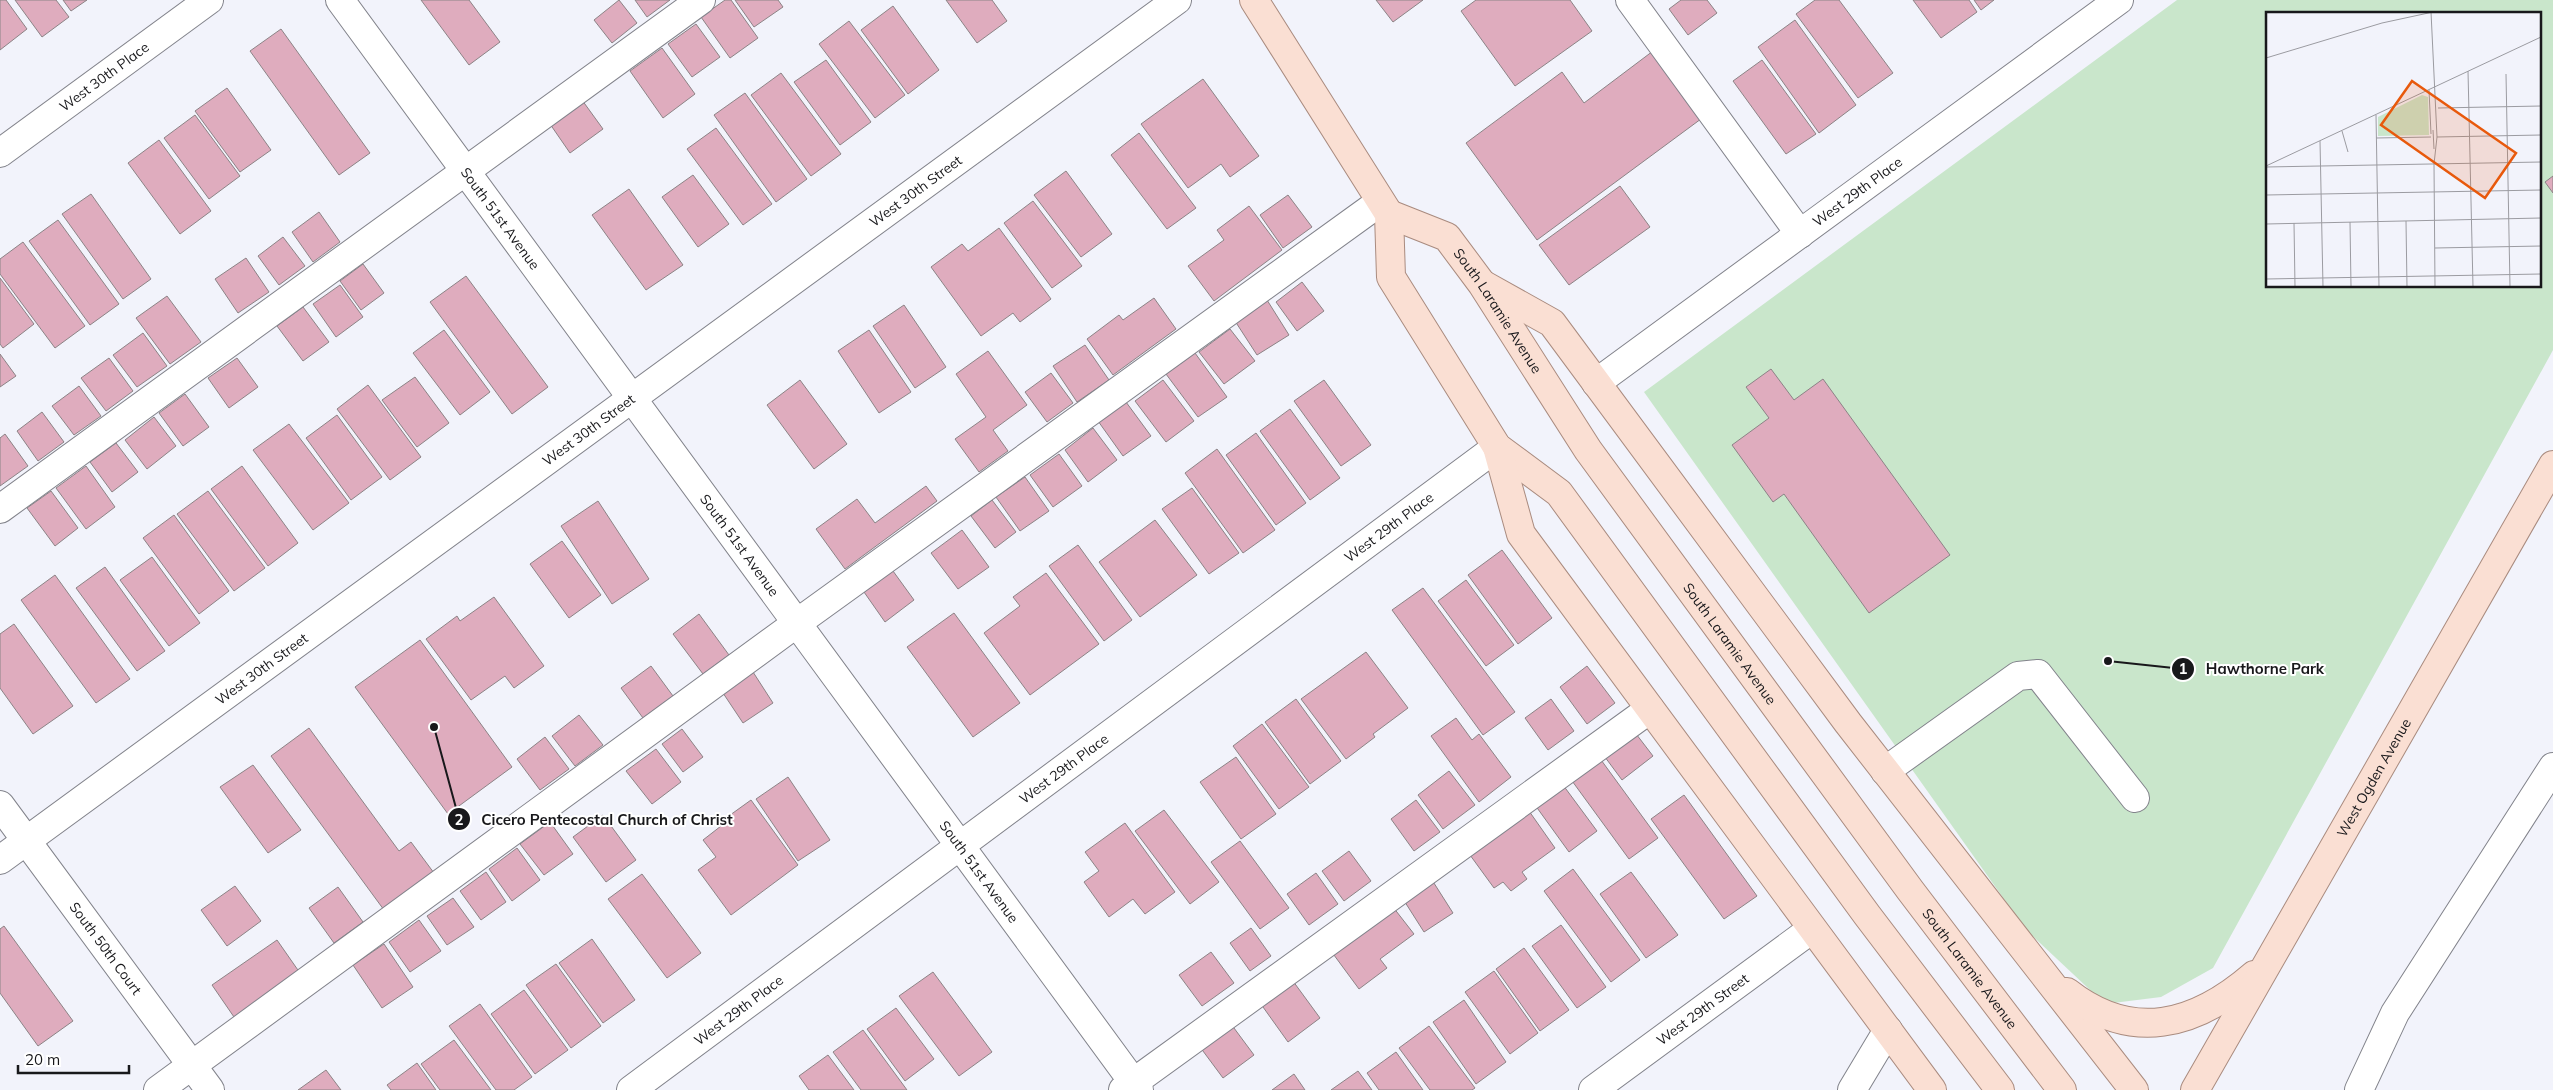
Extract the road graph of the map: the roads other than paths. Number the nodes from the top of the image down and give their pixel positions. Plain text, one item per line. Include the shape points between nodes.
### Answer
1 (209, 0) edge
2 (340, 0) edge
3 (701, 0) edge
4 (1177, 0) edge
5 (1254, 0) edge
6 (2119, 0) edge
7 (1640, 4) edge
8 (0, 153) edge
9 (464, 171) junction
10 (1385, 208) junction
11 (1800, 234) junction
12 (1482, 284) junction
13 (1596, 383) junction
14 (632, 397) junction
15 (1497, 447) junction
16 (2553, 465) edge
17 (0, 509) edge
18 (797, 623) junction
19 (1650, 709) junction
20 (2553, 766) edge
21 (1885, 771) junction
22 (2135, 798) dead end
23 (0, 805) edge
24 (27, 841) junction
25 (961, 847) junction
26 (0, 860) edge
27 (1812, 929) junction
28 (2267, 964) junction
29 (2044, 974) junction
30 (1888, 1030) junction
31 (192, 1065) junction
32 (1132, 1087) edge
33 (158, 1090) edge
34 (210, 1090) edge
35 (630, 1090) edge
36 (1593, 1090) edge
37 (1852, 1090) edge
38 (1932, 1090) edge
39 (2000, 1090) edge
40 (2062, 1090) edge
41 (2134, 1090) edge
42 (2195, 1090) edge
43 (2359, 1090) edge

1 - 8 street, West 30th Place
2 - 9 street, South 51st Avenue
3 - 9 street
4 - 14 street, West 30th Street
5 - 10 main road
6 - 11 street, West 29th Place
7 - 11 street
9 - 14 street, South 51st Avenue
9 - 17 street
10 - 12 main road, South Laramie Avenue via 1447,237
10 - 15 main road via 1391,277
10 - 18 street
11 - 13 street, West 29th Place
12 - 13 main road via 1552,323
12 - 40 main road, South Laramie Avenue via 1588,450 1910,890
13 - 21 main road
14 - 18 street, South 51st Avenue
14 - 24 street, West 30th Street
15 - 19 main road via 1521,534
15 - 25 street, West 29th Place
15 - 39 main road via 1559,493 1867,915
16 - 28 main road, West Ogden Avenue
18 - 25 street, South 51st Avenue
18 - 31 street
19 - 27 main road
19 - 32 street
20 - 43 street via 2395,1013
21 - 22 street via 2018,676 2038,674
21 - 29 main road
23 - 24 street, South 50th Court
24 - 26 street, West 30th Street
24 - 31 street, South 50th Court
25 - 32 street, South 51st Avenue
25 - 35 street, West 29th Place
27 - 30 main road
27 - 36 street, West 29th Street
28 - 29 main road via 2234,992 2196,1014 2152,1024 2115,1020 2086,1007
28 - 42 main road, West Ogden Avenue
29 - 41 main road
30 - 37 street
30 - 38 main road
31 - 33 street
31 - 34 street, South 50th Court

